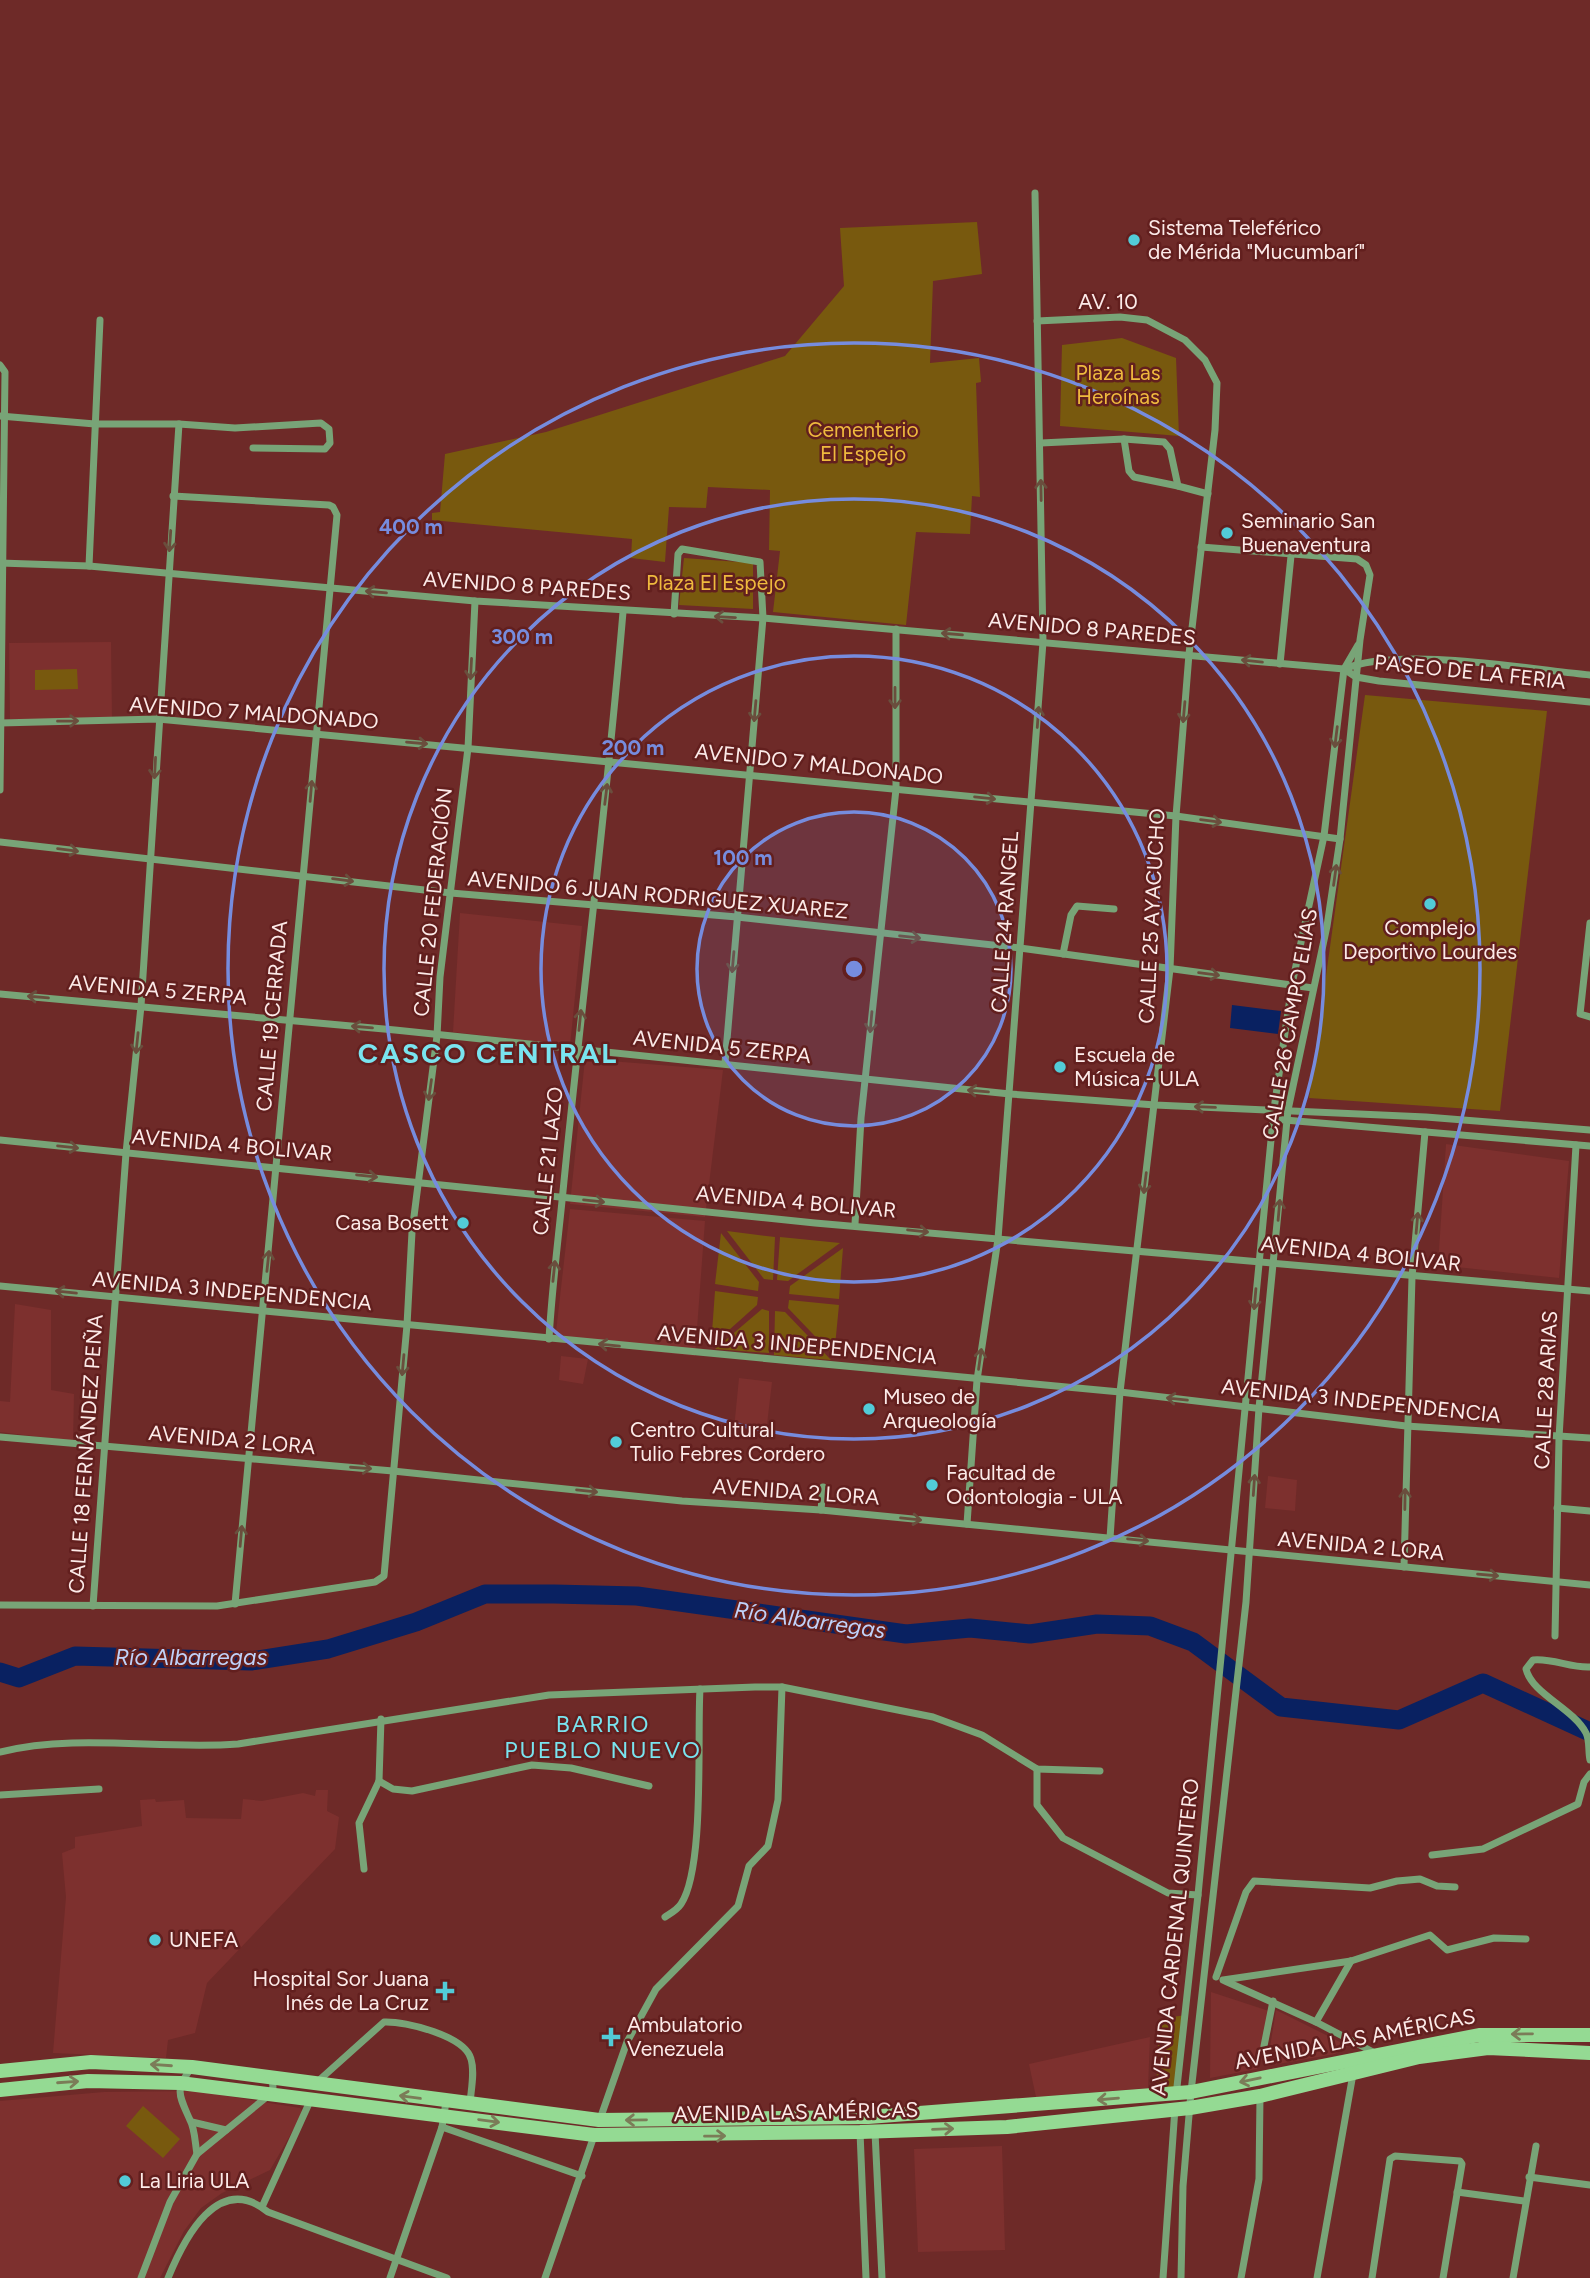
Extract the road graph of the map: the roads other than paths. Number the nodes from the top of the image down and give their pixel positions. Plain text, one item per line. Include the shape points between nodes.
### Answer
1 (1035, 193) dead end
2 (100, 320) dead end
3 (1037, 321) junction
4 (3, 368) edge
5 (2, 416) edge
6 (95, 424) junction
7 (179, 424) junction
8 (1125, 439) junction
9 (1041, 443) junction
10 (253, 448) dead end
11 (1178, 486) junction
12 (1208, 494) junction
13 (173, 496) junction
14 (1201, 547) junction
15 (1291, 556) junction
16 (1, 563) edge
17 (89, 566) junction
18 (167, 573) junction
19 (329, 588) junction
20 (475, 601) junction
21 (623, 612) junction
22 (674, 614) junction
23 (764, 618) junction
24 (896, 629) junction
25 (1360, 640) junction
26 (1043, 642) junction
27 (1189, 654) junction
28 (1358, 663) junction
29 (1280, 664) junction
30 (1344, 669) junction
31 (1590, 675) edge
32 (1356, 677) junction
33 (1590, 702) edge
34 (158, 719) junction
35 (2, 723) edge
36 (316, 734) junction
37 (468, 748) junction
38 (611, 762) junction
39 (750, 774) junction
40 (895, 789) junction
41 (0, 790) edge
42 (1032, 803) junction
43 (1175, 817) junction
44 (1324, 836) junction
45 (1340, 839) junction
46 (0, 842) edge
47 (150, 860) junction
48 (303, 875) junction
49 (451, 893) junction
50 (592, 905) junction
51 (1114, 909) dead end
52 (737, 917) junction
53 (1590, 923) edge
54 (878, 934) junction
55 (1020, 948) junction
56 (1063, 954) junction
57 (1170, 969) junction
58 (1292, 984) junction
59 (1312, 988) junction
60 (0, 994) edge
61 (141, 1006) junction
62 (1590, 1017) edge
63 (288, 1020) junction
64 (437, 1036) junction
65 (577, 1051) junction
66 (725, 1063) junction
67 (866, 1081) junction
68 (1010, 1094) junction
69 (1155, 1105) junction
70 (1273, 1110) junction
71 (1288, 1110) junction
72 (1273, 1119) junction
73 (1287, 1120) junction
74 (1590, 1130) edge
75 (1425, 1132) junction
76 (0, 1140) edge
77 (1576, 1145) junction
78 (1590, 1146) edge
79 (126, 1153) junction
80 (277, 1166) junction
81 (417, 1181) junction
82 (563, 1198) junction
83 (855, 1224) junction
84 (998, 1239) junction
85 (1136, 1251) junction
86 (1259, 1261) junction
87 (1274, 1262) junction
88 (1412, 1277) junction
89 (0, 1286) edge
90 (1570, 1289) junction
91 (1590, 1291) edge
92 (114, 1297) junction
93 (263, 1313) junction
94 (407, 1325) junction
95 (549, 1339) junction
96 (977, 1380) junction
97 (1120, 1392) junction
98 (1245, 1406) junction
99 (1259, 1408) junction
100 (1406, 1426) junction
101 (0, 1437) edge
102 (1559, 1438) junction
103 (1590, 1438) edge
104 (104, 1446) junction
105 (247, 1460) junction
106 (393, 1471) junction
107 (823, 1487) dead end
108 (1557, 1508) junction
109 (821, 1510) junction
110 (1590, 1511) edge
111 (967, 1524) junction
112 (1110, 1538) junction
113 (1233, 1550) junction
114 (1249, 1553) junction
115 (1405, 1567) junction
116 (1554, 1581) junction
117 (1590, 1584) edge
118 (1227, 1600) joint
119 (1246, 1602) joint
120 (235, 1604) junction
121 (0, 1605) edge
122 (93, 1606) junction
123 (1555, 1636) dead end
124 (1590, 1667) edge
125 (782, 1687) junction
126 (700, 1689) junction
127 (381, 1719) junction
128 (0, 1752) edge
129 (1590, 1759) edge
130 (1037, 1769) junction
131 (1100, 1770) dead end
132 (1590, 1774) edge
133 (379, 1781) junction
134 (649, 1786) dead end
135 (99, 1789) dead end
136 (0, 1795) edge
137 (1432, 1855) dead end
138 (364, 1869) dead end
139 (1455, 1887) dead end
140 (1198, 1895) junction
141 (664, 1917) dead end
142 (1526, 1938) dead end
143 (1350, 1961) junction
144 (1205, 1973) junction
145 (1219, 1978) junction
146 (1273, 2001) junction
147 (1316, 2022) junction
148 (1590, 2035) edge
149 (1264, 2046) dead end
150 (1590, 2053) edge
151 (1376, 2054) junction
152 (192, 2067) junction
153 (0, 2071) edge
154 (1353, 2074) junction
155 (272, 2077) junction
156 (180, 2083) junction
157 (315, 2084) junction
158 (0, 2090) edge
159 (1184, 2092) junction
160 (269, 2095) junction
161 (1260, 2096) junction
162 (311, 2099) junction
163 (470, 2103) junction
164 (1190, 2108) junction
165 (1175, 2109) junction
166 (444, 2115) junction
167 (599, 2120) junction
168 (192, 2122) junction
169 (226, 2130) junction
170 (875, 2132) junction
171 (860, 2133) junction
172 (594, 2135) junction
173 (1536, 2146) dead end
174 (197, 2154) junction
175 (582, 2176) junction
176 (1529, 2177) junction
177 (1590, 2185) edge
178 (1457, 2192) junction
179 (1524, 2201) junction
180 (262, 2207) junction
181 (397, 2259) junction
182 (141, 2278) edge
183 (168, 2278) edge
184 (390, 2278) edge
185 (447, 2278) edge
186 (545, 2278) edge
187 (866, 2278) edge
188 (882, 2278) edge
189 (1163, 2278) edge
190 (1181, 2278) edge
191 (1241, 2278) edge
192 (1317, 2278) edge
193 (1372, 2278) edge
194 (1443, 2278) edge
195 (1513, 2278) edge

1 - 3 street, CALLE 24 RANGEL
2 - 6 street
3 - 9 street, CALLE 24 RANGEL
3 - 12 street, AV. 10 via 1147,320 1175,333 1205,360 1217,383
4 - 5 street
5 - 6 street
5 - 16 street
6 - 7 street
6 - 17 street
7 - 10 street via 244,428 321,422 330,429 326,449
7 - 13 street, CALLE 18 FERNÁNDEZ PEÑA
8 - 9 street
8 - 11 street via 1134,477
8 - 11 street via 1167,444
26 -> 9 street, CALLE 24 RANGEL
11 - 12 street
12 - 14 street, CALLE 25 AYACUCHO
13 -> 18 street, CALLE 18 FERNÁNDEZ PEÑA
13 - 19 street, CALLE 19 CERRADA via 329,505 337,515
14 - 15 street
14 - 27 street, CALLE 25 AYACUCHO
15 - 25 street, CALLE 26 CAMPO ELÍAS via 1356,559 1366,565 1370,575
15 - 29 street
16 - 17 street, AVENIDO 8 PAREDES
16 - 35 street
17 - 18 street, AVENIDO 8 PAREDES
18 - 19 street, AVENIDO 8 PAREDES
18 - 34 street, CALLE 18 FERNÁNDEZ PEÑA
20 -> 19 street, AVENIDO 8 PAREDES
19 - 36 street, CALLE 19 CERRADA
20 - 21 street, AVENIDO 8 PAREDES
20 -> 37 street, CALLE 20 FEDERACIÓN
21 - 22 street, AVENIDO 8 PAREDES
21 - 38 street, CALLE 21 LAZO
23 -> 22 street, AVENIDO 8 PAREDES
22 - 23 street via 680,550 758,560
23 - 24 street, AVENIDO 8 PAREDES
23 -> 39 street
26 -> 24 street, AVENIDO 8 PAREDES
24 -> 40 street
25 - 28 street, CALLE 26 CAMPO ELÍAS
25 - 30 street
26 - 27 street, AVENIDO 8 PAREDES
42 -> 26 street, CALLE 24 RANGEL
29 -> 27 street, AVENIDO 8 PAREDES
27 -> 43 street, CALLE 25 AYACUCHO
28 - 30 street, PASEO DE LA FERIA
28 - 31 street, PASEO DE LA FERIA via 1456,661
28 - 32 street, CALLE 26 CAMPO ELÍAS
29 - 30 street, AVENIDO 8 PAREDES
30 - 32 street, PASEO DE LA FERIA
30 -> 44 street, CALLE 26 CAMPO ELÍAS
32 - 33 street, PASEO DE LA FERIA
32 - 45 street, CALLE 26 CAMPO ELÍAS
35 -> 34 street, AVENIDO 7 MALDONADO
34 - 36 street, AVENIDO 7 MALDONADO
34 -> 47 street, CALLE 18 FERNÁNDEZ PEÑA
35 - 41 street
36 -> 37 street, AVENIDO 7 MALDONADO
48 -> 36 street, CALLE 19 CERRADA
37 - 38 street, AVENIDO 7 MALDONADO
37 - 49 street, CALLE 20 FEDERACIÓN
38 - 39 street, AVENIDO 7 MALDONADO
50 -> 38 street, CALLE 21 LAZO
39 - 40 street, AVENIDO 7 MALDONADO
39 - 52 street
40 -> 42 street, AVENIDO 7 MALDONADO
40 - 54 street
42 - 43 street, AVENIDO 7 MALDONADO
42 - 55 street, CALLE 24 RANGEL
43 -> 44 street, AVENIDO 7 MALDONADO
43 - 57 street, CALLE 25 AYACUCHO
44 - 45 street, AVENIDO 7 MALDONADO
44 - 58 street, CALLE 26 CAMPO ELÍAS
59 -> 45 street, CALLE 26 CAMPO ELÍAS
46 -> 47 street, AVENIDO 6 JUAN RODRIGUEZ XUAREZ
47 - 48 street, AVENIDO 6 JUAN RODRIGUEZ XUAREZ
47 - 61 street, CALLE 18 FERNÁNDEZ PEÑA
48 -> 49 street, AVENIDO 6 JUAN RODRIGUEZ XUAREZ
48 - 63 street, CALLE 19 CERRADA
49 - 50 street, AVENIDO 6 JUAN RODRIGUEZ XUAREZ
49 - 64 street, CALLE 20 FEDERACIÓN
50 - 52 street, AVENIDO 6 JUAN RODRIGUEZ XUAREZ
65 -> 50 street, CALLE 21 LAZO
51 - 56 street via 1077,906
52 - 54 street, AVENIDO 6 JUAN RODRIGUEZ XUAREZ
52 -> 66 street
53 - 62 street via 1580,1014
54 -> 55 street, AVENIDO 6 JUAN RODRIGUEZ XUAREZ
54 -> 67 street
55 - 56 street, AVENIDO 6 JUAN RODRIGUEZ XUAREZ
55 - 68 street, CALLE 24 RANGEL
56 - 57 street, AVENIDO 6 JUAN RODRIGUEZ XUAREZ
57 -> 58 street, AVENIDO 6 JUAN RODRIGUEZ XUAREZ
57 - 69 street, CALLE 25 AYACUCHO
58 - 59 street, AVENIDO 6 JUAN RODRIGUEZ XUAREZ
58 - 70 street, CALLE 26 CAMPO ELÍAS
59 - 71 street, CALLE 26 CAMPO ELÍAS
61 -> 60 street, AVENIDA 5 ZERPA
61 - 63 street, AVENIDA 5 ZERPA
61 -> 79 street, CALLE 18 FERNÁNDEZ PEÑA
64 -> 63 street, AVENIDA 5 ZERPA
63 - 80 street, CALLE 19 CERRADA
64 - 65 street, AVENIDA 5 ZERPA
64 -> 81 street, CALLE 20 FEDERACIÓN
65 - 66 street, AVENIDA 5 ZERPA
65 - 82 street, CALLE 21 LAZO
66 - 67 street, AVENIDA 5 ZERPA
68 -> 67 street, AVENIDA 5 ZERPA
67 - 83 street
68 - 69 street, AVENIDA 5 ZERPA
68 - 84 street, CALLE 24 RANGEL
70 -> 69 street, AVENIDA 5 ZERPA
69 -> 85 street, CALLE 25 AYACUCHO
70 - 71 street, AVENIDA 5 ZERPA
70 - 72 street, CALLE 26 CAMPO ELÍAS
71 - 73 street, CALLE 26 CAMPO ELÍAS
71 - 74 street, AVENIDA 5 ZERPA
72 - 73 street
72 - 86 street, CALLE 26 CAMPO ELÍAS
73 - 75 street
87 -> 73 street, CALLE 26 CAMPO ELÍAS
75 - 77 street
88 -> 75 street
76 -> 79 street, AVENIDA 4 BOLIVAR
77 - 78 street
77 - 90 street, CALLE 28 ARIAS
79 - 80 street, AVENIDA 4 BOLIVAR
79 - 92 street, CALLE 18 FERNÁNDEZ PEÑA
80 -> 81 street, AVENIDA 4 BOLIVAR
93 -> 80 street, CALLE 19 CERRADA
81 - 82 street, AVENIDA 4 BOLIVAR
81 - 94 street, CALLE 20 FEDERACIÓN
82 -> 83 street, AVENIDA 4 BOLIVAR
95 -> 82 street, CALLE 21 LAZO
83 -> 84 street, AVENIDA 4 BOLIVAR
84 - 85 street, AVENIDA 4 BOLIVAR
96 -> 84 street, CALLE 24 RANGEL
85 - 86 street, AVENIDA 4 BOLIVAR
85 - 97 street, CALLE 25 AYACUCHO
86 - 87 street, AVENIDA 4 BOLIVAR
86 -> 98 street, CALLE 26 CAMPO ELÍAS
87 - 88 street, AVENIDA 4 BOLIVAR
87 - 99 street, CALLE 26 CAMPO ELÍAS
88 - 90 street, AVENIDA 4 BOLIVAR
88 - 100 street
92 -> 89 street, AVENIDA 3 INDEPENDENCIA
90 - 91 street, AVENIDA 4 BOLIVAR
90 - 102 street, CALLE 28 ARIAS
92 - 93 street, AVENIDA 3 INDEPENDENCIA
92 - 104 street, CALLE 18 FERNÁNDEZ PEÑA
93 - 94 street, AVENIDA 3 INDEPENDENCIA
93 - 105 street, CALLE 19 CERRADA
94 - 95 street, AVENIDA 3 INDEPENDENCIA
94 -> 106 street, CALLE 20 FEDERACIÓN
96 -> 95 street, AVENIDA 3 INDEPENDENCIA
96 - 97 street, AVENIDA 3 INDEPENDENCIA
96 - 111 street, CALLE 24 RANGEL
98 -> 97 street, AVENIDA 3 INDEPENDENCIA
97 - 112 street, CALLE 25 AYACUCHO
98 - 99 street, AVENIDA 3 INDEPENDENCIA
98 - 113 street, CALLE 26 CAMPO ELÍAS
99 - 100 street, AVENIDA 3 INDEPENDENCIA
114 -> 99 street, CALLE 26 CAMPO ELÍAS
100 - 102 street, AVENIDA 3 INDEPENDENCIA
115 -> 100 street
101 - 104 street, AVENIDA 2 LORA
102 - 103 street, AVENIDA 3 INDEPENDENCIA
102 - 108 street, CALLE 28 ARIAS
104 - 105 street, AVENIDA 2 LORA
104 - 122 street, CALLE 18 FERNÁNDEZ PEÑA
105 -> 106 street, AVENIDA 2 LORA
120 -> 105 street, CALLE 19 CERRADA
106 -> 109 street, AVENIDA 2 LORA via 682,1501
106 - 120 street, CALLE 20 FEDERACIÓN via 386,1570 380,1580
107 - 109 street
108 - 110 street
108 - 116 street, CALLE 28 ARIAS
109 -> 111 street, AVENIDA 2 LORA
111 - 112 street, AVENIDA 2 LORA
112 -> 113 street, AVENIDA 2 LORA
113 - 114 street, AVENIDA 2 LORA
113 - 118 street, CALLE 26 CAMPO ELÍAS
114 - 115 street, AVENIDA 2 LORA
114 - 119 street, CALLE 26 CAMPO ELÍAS
115 -> 116 street, AVENIDA 2 LORA
116 - 117 street, AVENIDA 2 LORA
116 - 123 street, CALLE 28 ARIAS
118 - 140 street, AVENIDA CARDENAL QUINTERO
119 - 144 street, AVENIDA CARDENAL QUINTERO
120 - 122 street
121 - 122 street
124 - 129 street via 1573,1668 1541,1659 1526,1669 1532,1682 1571,1713 1588,1737
125 - 126 street
125 - 130 street via 933,1717 982,1735
125 - 167 street via 778,1800 768,1846 749,1866 738,1906 656,1989 627,2042
126 - 127 street via 549,1695
126 - 141 street via 691,1875 681,1905
127 - 128 street via 239,1744 68,1743
127 - 133 street
130 - 131 street
130 - 140 street via 1037,1805 1063,1838 1168,1893
132 - 137 street via 1578,1804 1504,1842
133 - 134 street via 393,1789 412,1791 533,1765 571,1768
133 - 138 street via 359,1823
135 - 136 street
139 - 145 street via 1420,1880 1370,1888 1254,1881 1246,1892
140 - 159 street, AVENIDA CARDENAL QUINTERO
142 - 143 street via 1494,1938 1447,1950 1430,1935
143 - 145 street
143 - 147 street
144 - 145 street
144 - 159 street, AVENIDA CARDENAL QUINTERO
145 - 146 street
146 - 147 street
146 - 149 street
147 - 151 street
148 -> 151 street, AVENIDA LAS AMÉRICAS via 1479,2035
150 - 154 street, AVENIDA LAS AMÉRICAS via 1488,2048 1419,2057
151 -> 159 street, AVENIDA LAS AMÉRICAS
152 -> 153 street, AVENIDA LAS AMÉRICAS via 91,2062
152 - 155 street, AVENIDA LAS AMÉRICAS
152 - 156 street
154 - 161 street, AVENIDA LAS AMÉRICAS
154 - 192 street
155 - 157 street, AVENIDA LAS AMÉRICAS
155 - 160 street
158 -> 156 street, AVENIDA LAS AMÉRICAS via 88,2081
156 - 160 street, AVENIDA LAS AMÉRICAS
156 - 168 street via 180,2101
157 - 163 street via 384,2022 395,2021 445,2036 467,2050 472,2060
166 -> 157 street, AVENIDA LAS AMÉRICAS
159 - 164 street, AVENIDA CARDENAL QUINTERO
159 - 165 street, AVENIDA CARDENAL QUINTERO
159 -> 167 street, AVENIDA LAS AMÉRICAS via 868,2117
160 - 162 street, AVENIDA LAS AMÉRICAS
160 - 169 street
161 - 164 street, AVENIDA LAS AMÉRICAS
161 - 191 street via 1259,2179
162 - 166 street, AVENIDA LAS AMÉRICAS
162 - 180 street
163 - 166 street, AVENIDA LAS AMÉRICAS
163 - 167 street, AVENIDA LAS AMÉRICAS
164 - 165 street, AVENIDA LAS AMÉRICAS
164 - 190 street, AVENIDA CARDENAL QUINTERO
170 -> 165 street, AVENIDA LAS AMÉRICAS via 1007,2127
165 - 189 street, AVENIDA CARDENAL QUINTERO
166 -> 172 street, AVENIDA LAS AMÉRICAS
166 - 175 street
166 - 181 street
167 - 172 street
168 - 169 street
168 - 174 street
169 - 174 street
170 - 171 street, AVENIDA LAS AMÉRICAS
170 - 188 street
172 -> 171 street, AVENIDA LAS AMÉRICAS
171 - 187 street
172 - 175 street
173 - 176 street
174 - 182 street via 170,2202
175 - 186 street
176 - 177 street
176 - 179 street
178 - 179 street
178 - 193 street via 1460,2161 1392,2157
178 - 194 street
179 - 195 street
180 - 181 street
180 - 183 street via 235,2200 216,2204 186,2238
181 - 184 street
181 - 185 street

